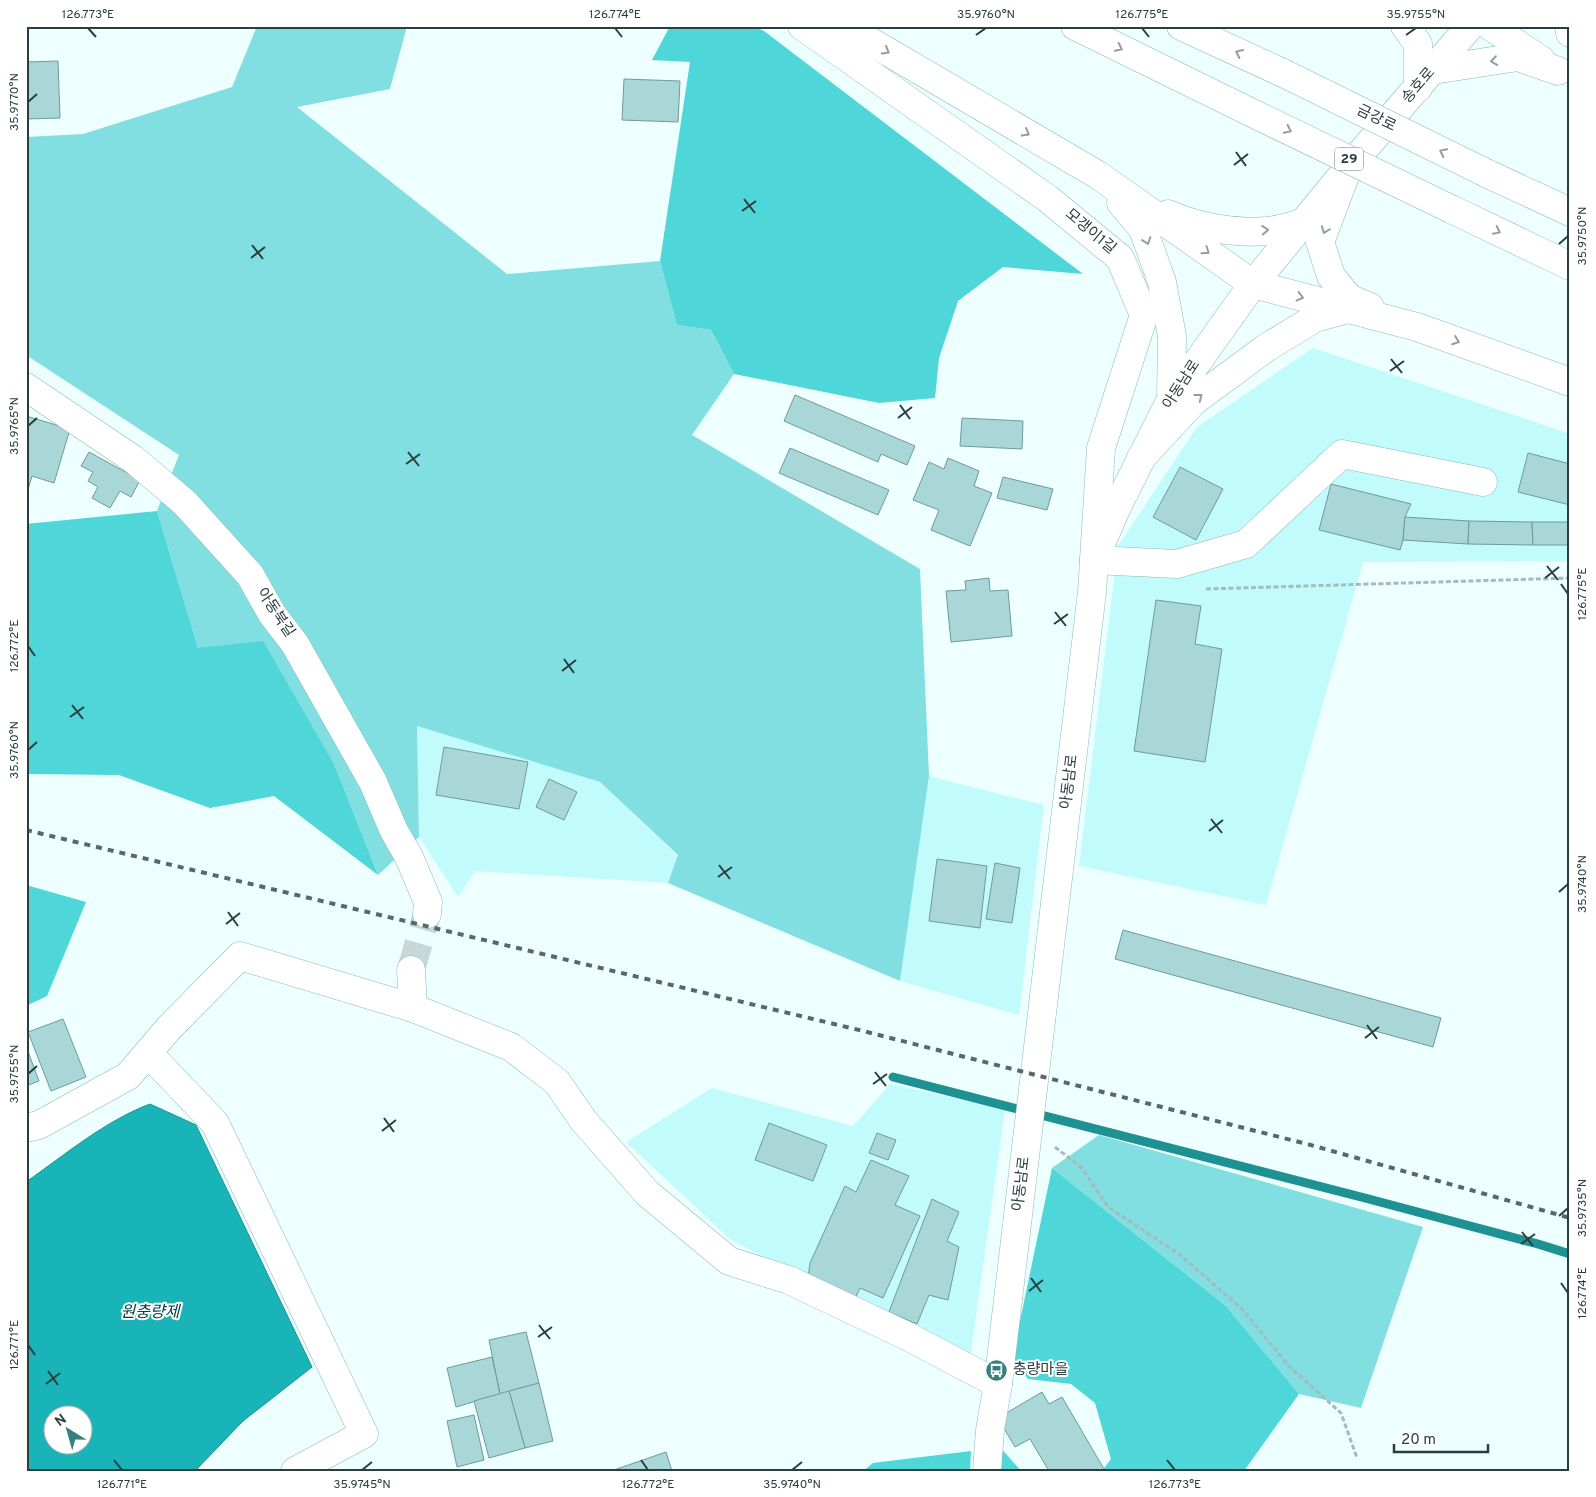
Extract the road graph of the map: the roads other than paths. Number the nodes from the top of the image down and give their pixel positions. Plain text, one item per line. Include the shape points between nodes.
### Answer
1 (802, 26) edge
2 (844, 26) edge
3 (1075, 26) edge
4 (1181, 26) edge
5 (1404, 26) edge
6 (1470, 26) edge
7 (1490, 26) edge
8 (1569, 26) edge
9 (1570, 32) edge
10 (1564, 75) edge
11 (1426, 79) junction
12 (1348, 168) junction
13 (1098, 175) junction
14 (1134, 200) junction
15 (1570, 212) edge
16 (1305, 222) junction
17 (1570, 266) edge
18 (1253, 284) junction
19 (1349, 309) junction
20 (1417, 327) junction
21 (1570, 382) edge
22 (26, 387) edge
23 (1171, 399) junction
24 (1141, 458) junction
25 (1483, 482) dead end
26 (1094, 560) junction
27 (427, 914) tunnel mouth
28 (411, 970) tunnel mouth
29 (413, 1008) junction
30 (148, 1053) junction
31 (26, 1128) edge
32 (998, 1384) junction
33 (295, 1471) edge
34 (987, 1471) edge

1 - 26 main road, 모갱이1길 via 1047,198 1120,258 1144,315 1101,448
2 -> 13 main road
3 -> 17 main road, 29, bridge
15 -> 4 main road, 금강로, bridge
5 - 11 main road via 1418,44
6 - 11 main road, 송호로
7 - 10 main road
8 - 9 main road
10 -> 11 main road via 1518,57
11 - 12 main road, 송호로
12 - 16 main road, 아동남로
12 -> 20 main road via 1320,242 1331,276 1349,298
13 - 14 main road
13 -> 23 main road via 1143,229 1162,282 1172,336
14 -> 16 main road via 1186,222 1226,230 1268,231
14 -> 18 main road
16 - 18 main road, 아동남로
18 -> 19 main road
18 - 23 main road, 아동남로
19 - 20 main road
24 -> 19 main road via 1194,401 1266,348 1315,318
20 -> 21 main road
22 - 27 main road, 아동북길 via 133,459 163,484 185,503 250,575 272,614 296,644 373,782 428,902
23 - 24 main road, 아동남로
24 - 26 main road, 아동남로
25 - 26 main road via 1342,454 1246,544 1177,564
26 - 32 main road, 아동남로
28 - 29 main road
29 - 30 main road via 240,956
29 - 32 main road via 511,1047 557,1082 583,1120 647,1194 729,1261 789,1280
30 - 31 main road via 128,1076
30 - 33 main road via 214,1123 364,1434
32 - 34 main road, 아동남로

